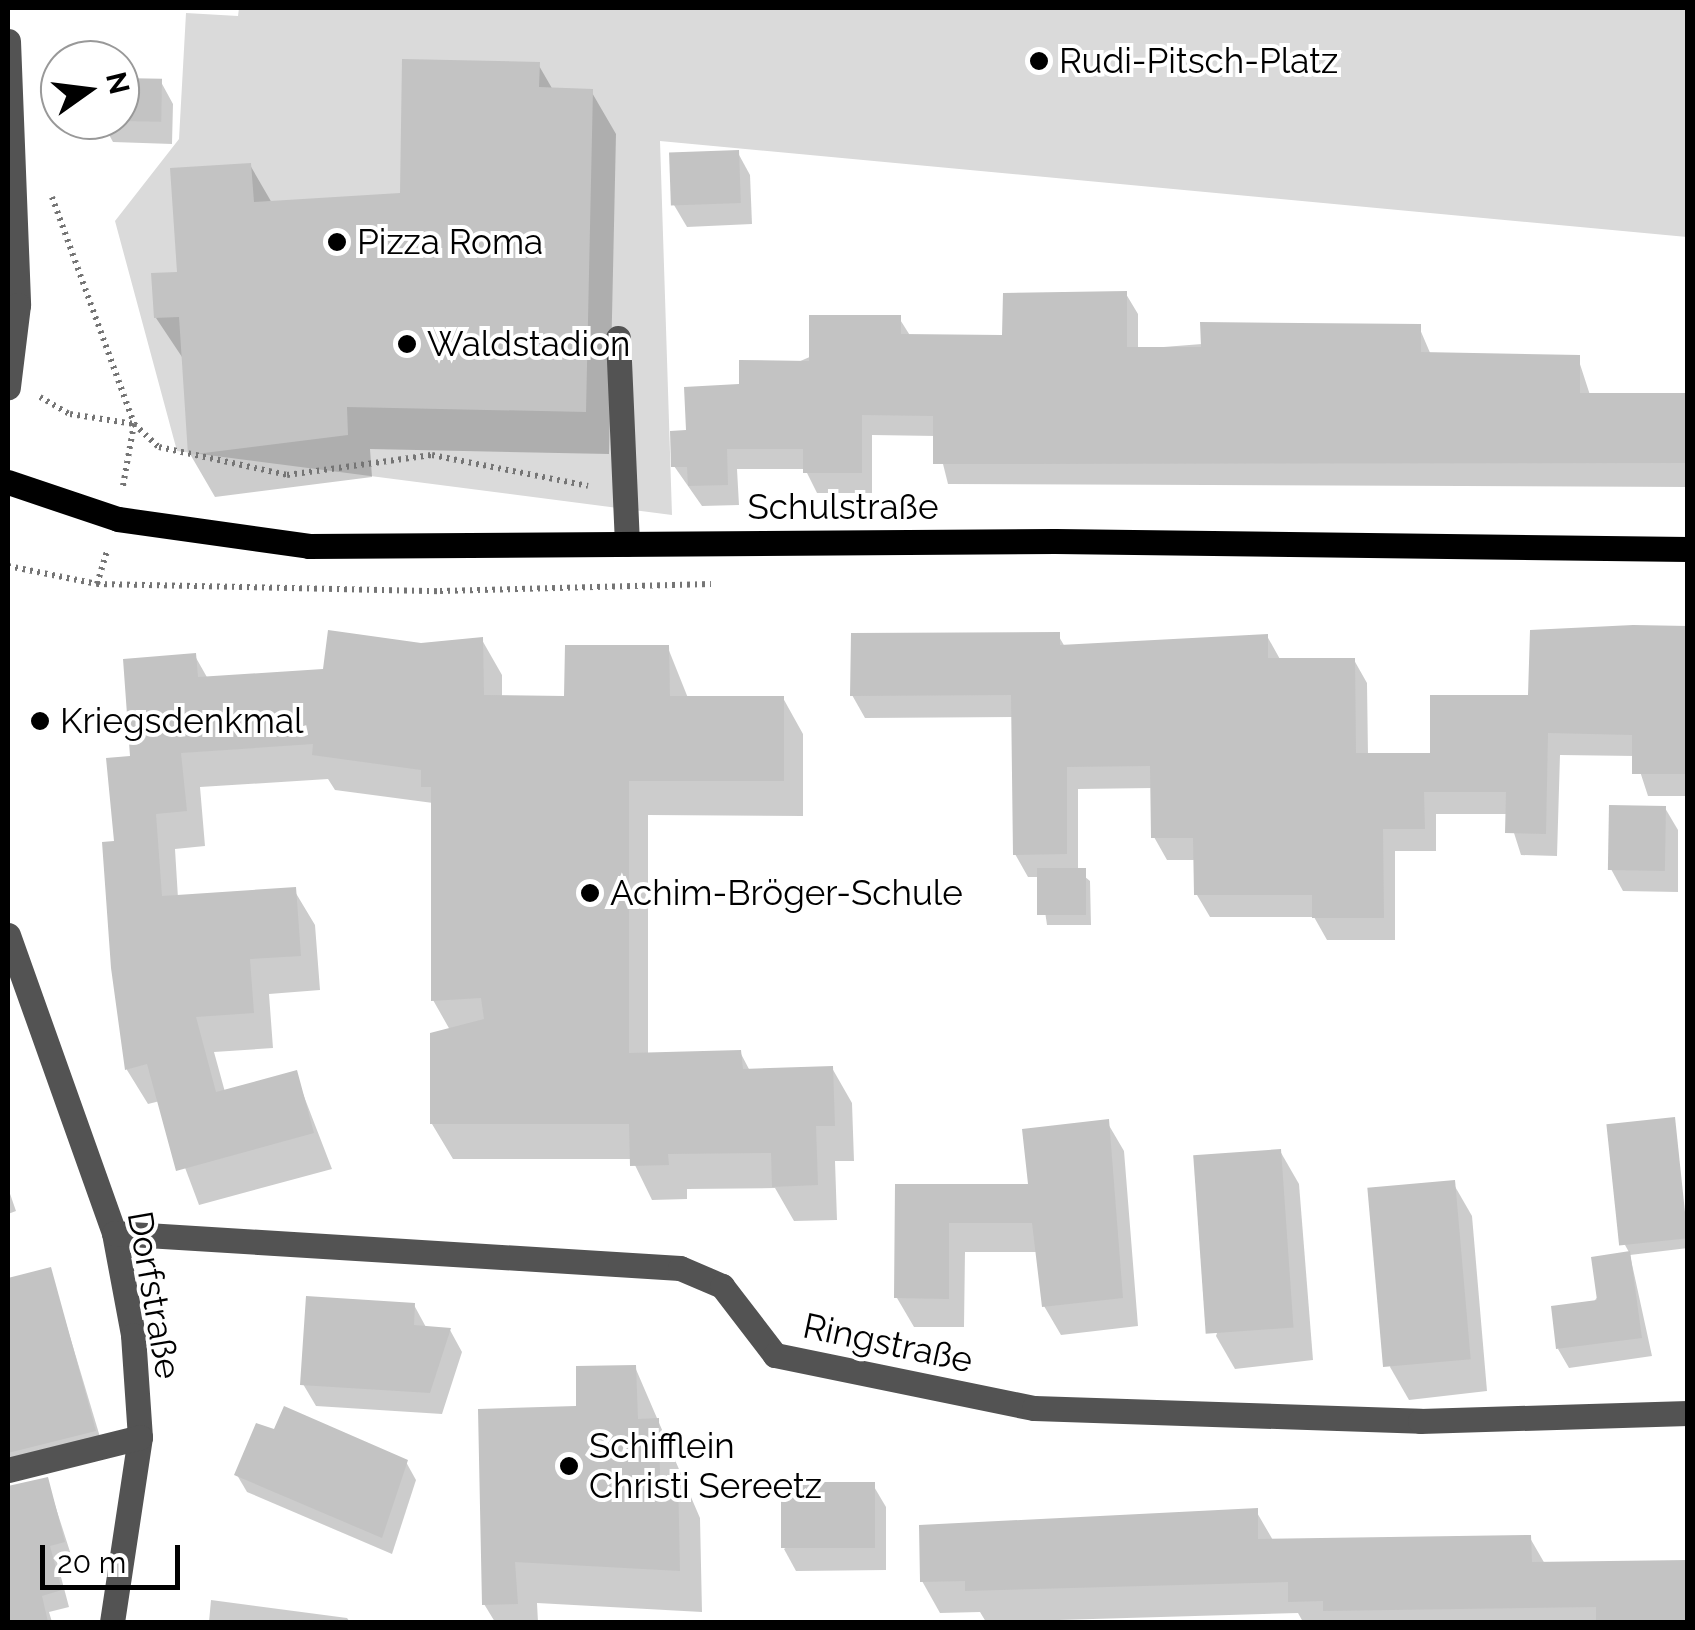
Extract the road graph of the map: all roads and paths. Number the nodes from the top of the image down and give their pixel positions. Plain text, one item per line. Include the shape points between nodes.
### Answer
1 (8, 42) edge
2 (48, 184) dead end
3 (618, 338) dead end
4 (9, 384) edge
5 (134, 424) junction
6 (8, 482) edge
7 (626, 502) junction
8 (118, 519) junction
9 (627, 544) junction
10 (1688, 549) edge
11 (8, 566) edge
12 (8, 935) edge
13 (16, 982) edge
14 (114, 1233) junction
15 (1688, 1413) edge
16 (140, 1437) junction
17 (8, 1470) edge
18 (112, 1622) edge

1 - 4 street via 18,304
2 - 5 path
3 - 7 street
4 - 5 path via 70,414
5 - 7 path via 159,447 224,467 287,475 432,455 584,484
5 - 8 path
6 - 8 main road, Schulstraße
7 - 9 street
8 - 9 main road, Schulstraße via 309,546
8 - 11 path via 97,584
9 - 10 main road, Schulstraße
12 - 13 street, Dorfstraße
13 - 14 street, Dorfstraße
14 - 15 street, Ringstraße via 680,1268 722,1286 775,1355 1034,1408 1420,1422
14 - 16 street, Dorfstraße
16 - 17 street
16 - 18 street, Dorfstraße

